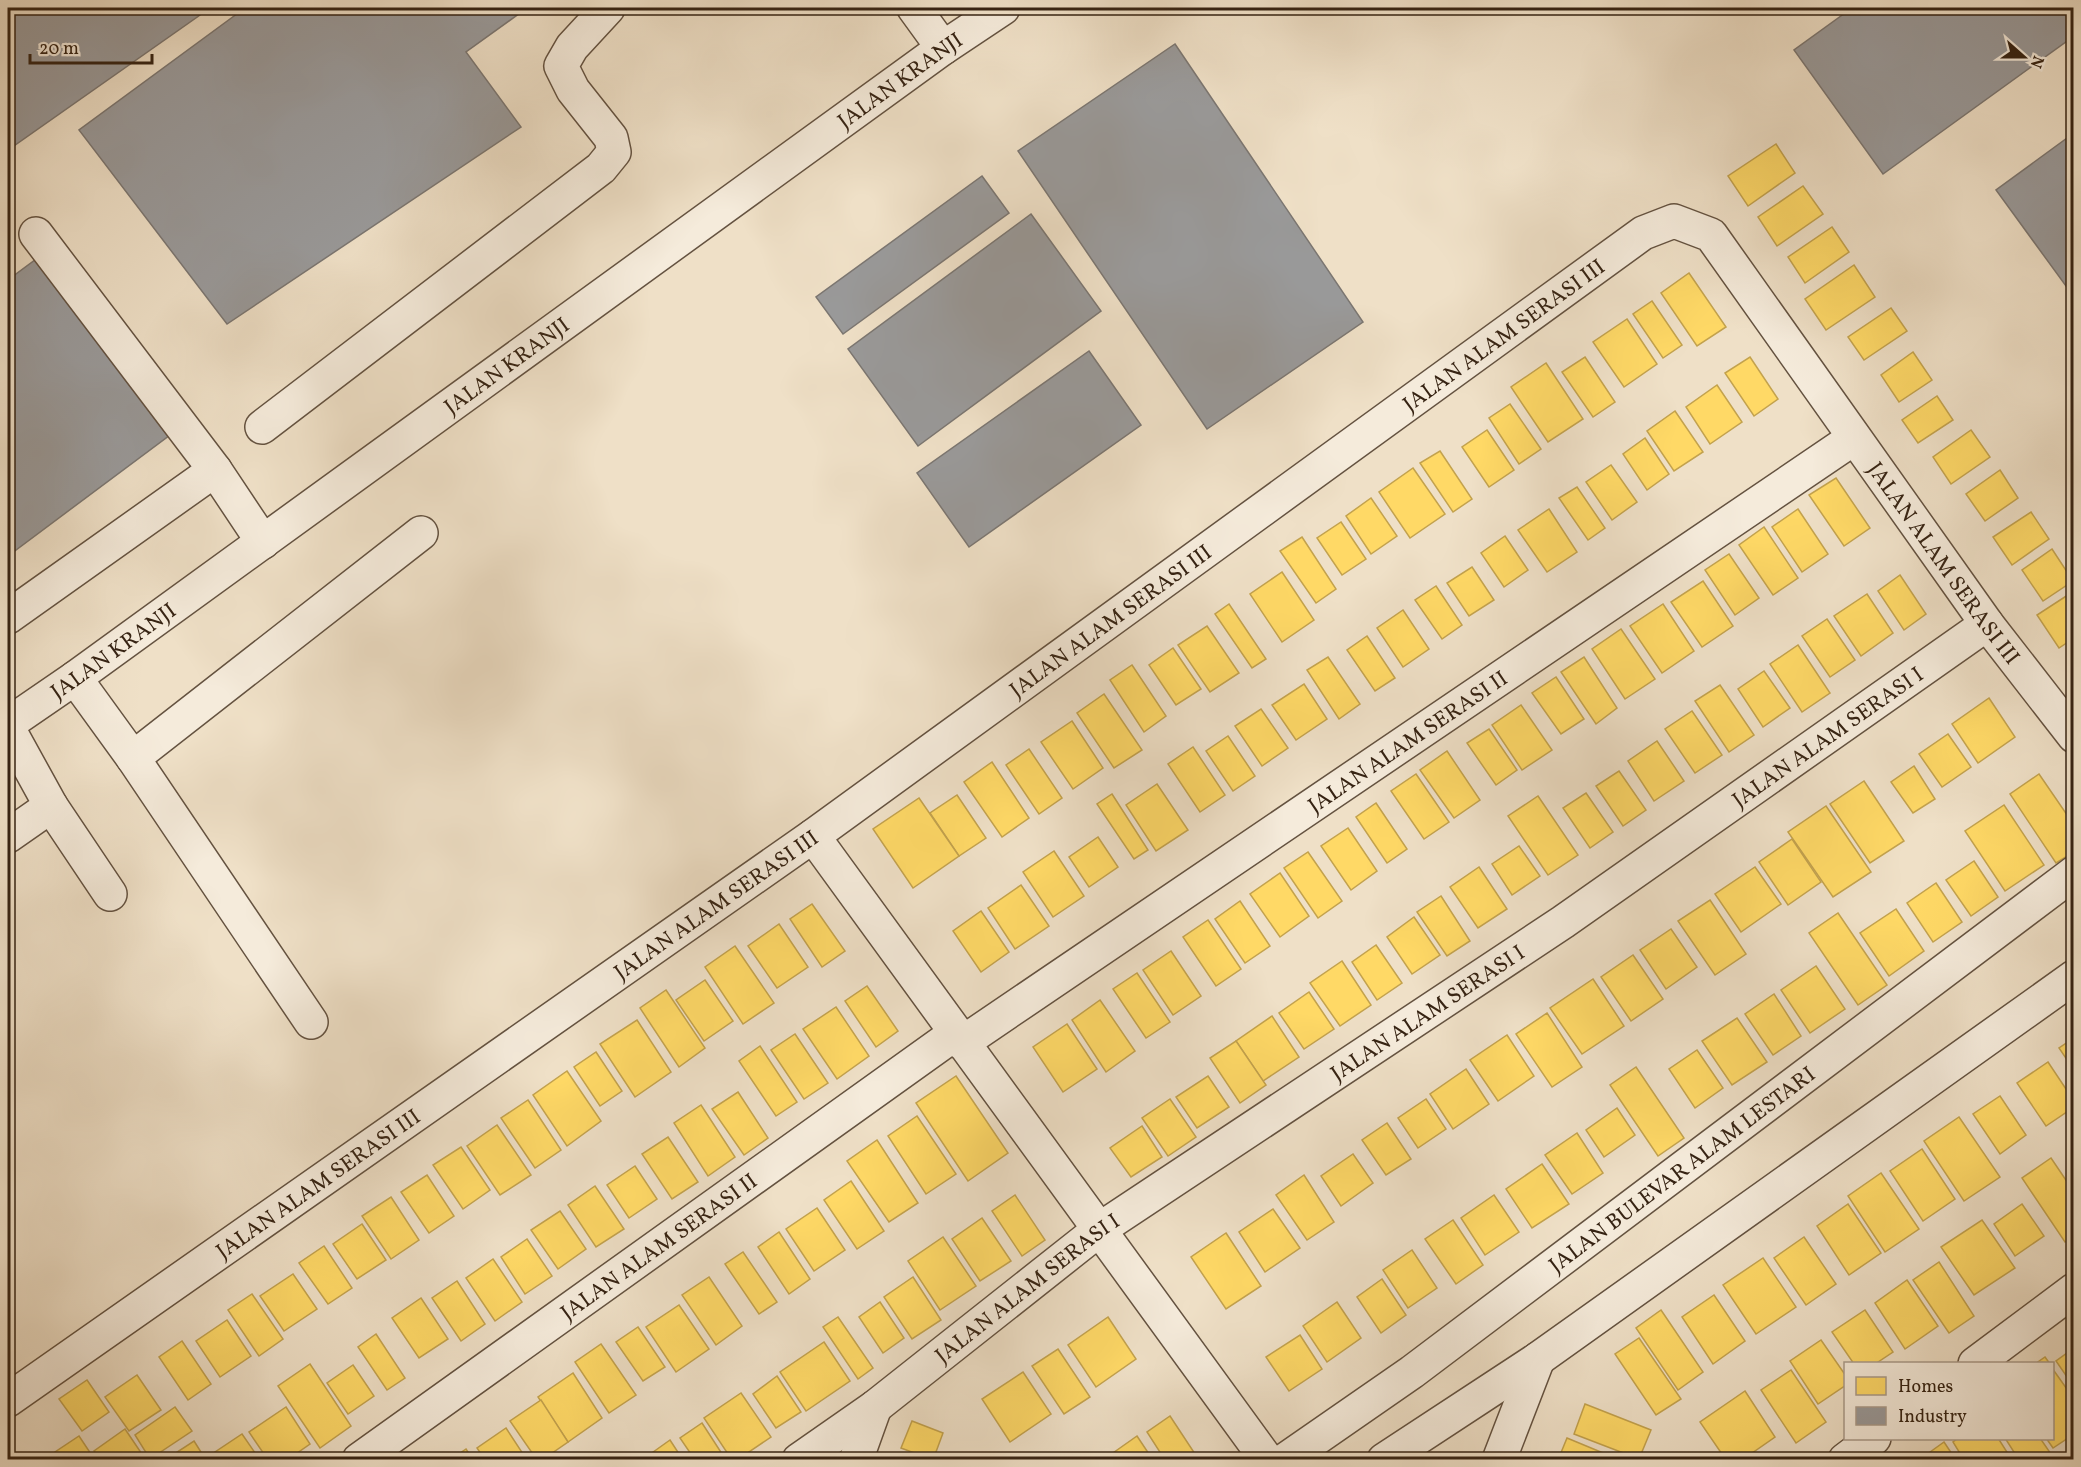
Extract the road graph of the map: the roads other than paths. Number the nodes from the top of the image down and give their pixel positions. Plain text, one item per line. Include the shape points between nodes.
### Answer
1 (608, 8) edge
2 (914, 8) edge
3 (1003, 8) edge
4 (943, 48) junction
5 (36, 234) dead end
6 (262, 427) dead end
7 (1854, 438) junction
8 (215, 470) junction
9 (421, 533) dead end
10 (263, 542) junction
11 (8, 617) edge
12 (1987, 624) junction
13 (75, 678) junction
14 (8, 726) edge
15 (2073, 736) edge
16 (133, 758) junction
17 (51, 806) junction
18 (8, 836) edge
19 (813, 837) junction
20 (2073, 873) edge
21 (110, 894) dead end
22 (2073, 977) edge
23 (311, 1022) dead end
24 (959, 1038) junction
25 (1100, 1229) junction
26 (2073, 1290) edge
27 (1538, 1359) junction
28 (1978, 1362) edge
29 (8, 1400) edge
30 (875, 1407) junction
31 (1871, 1440) edge
32 (359, 1460) edge
33 (799, 1460) edge
34 (856, 1460) edge
35 (1267, 1460) edge
36 (1285, 1460) edge
37 (1384, 1460) edge
38 (1500, 1460) edge
39 (1845, 1460) edge

1 - 6 street via 572,47 561,66 573,90 611,138 614,152 601,168
2 - 4 street
3 - 4 street, JALAN KRANJI
4 - 10 street, JALAN KRANJI
5 - 8 street
7 - 12 street, JALAN ALAM SERASI III
7 - 19 street, JALAN ALAM SERASI III via 1711,235 1674,221 1643,233
7 - 24 street, JALAN ALAM SERASI II
8 - 10 street
8 - 11 street
9 - 16 street
10 - 13 street, JALAN KRANJI
12 - 15 street, JALAN ALAM SERASI III
12 - 25 street, JALAN ALAM SERASI I via 1563,922
13 - 14 street, JALAN KRANJI
13 - 16 street
14 - 17 street
16 - 23 street
17 - 18 street
17 - 21 street
19 - 24 street
19 - 29 street, JALAN ALAM SERASI III
20 - 36 street, JALAN BULEVAR ALAM LESTARI via 1412,1372
22 - 27 street
24 - 25 street
24 - 32 street, JALAN ALAM SERASI II
25 - 30 street, JALAN ALAM SERASI I
25 - 35 street
26 - 28 street
27 - 37 street
27 - 38 street
30 - 33 street, JALAN ALAM SERASI I
30 - 34 street
31 - 39 street

